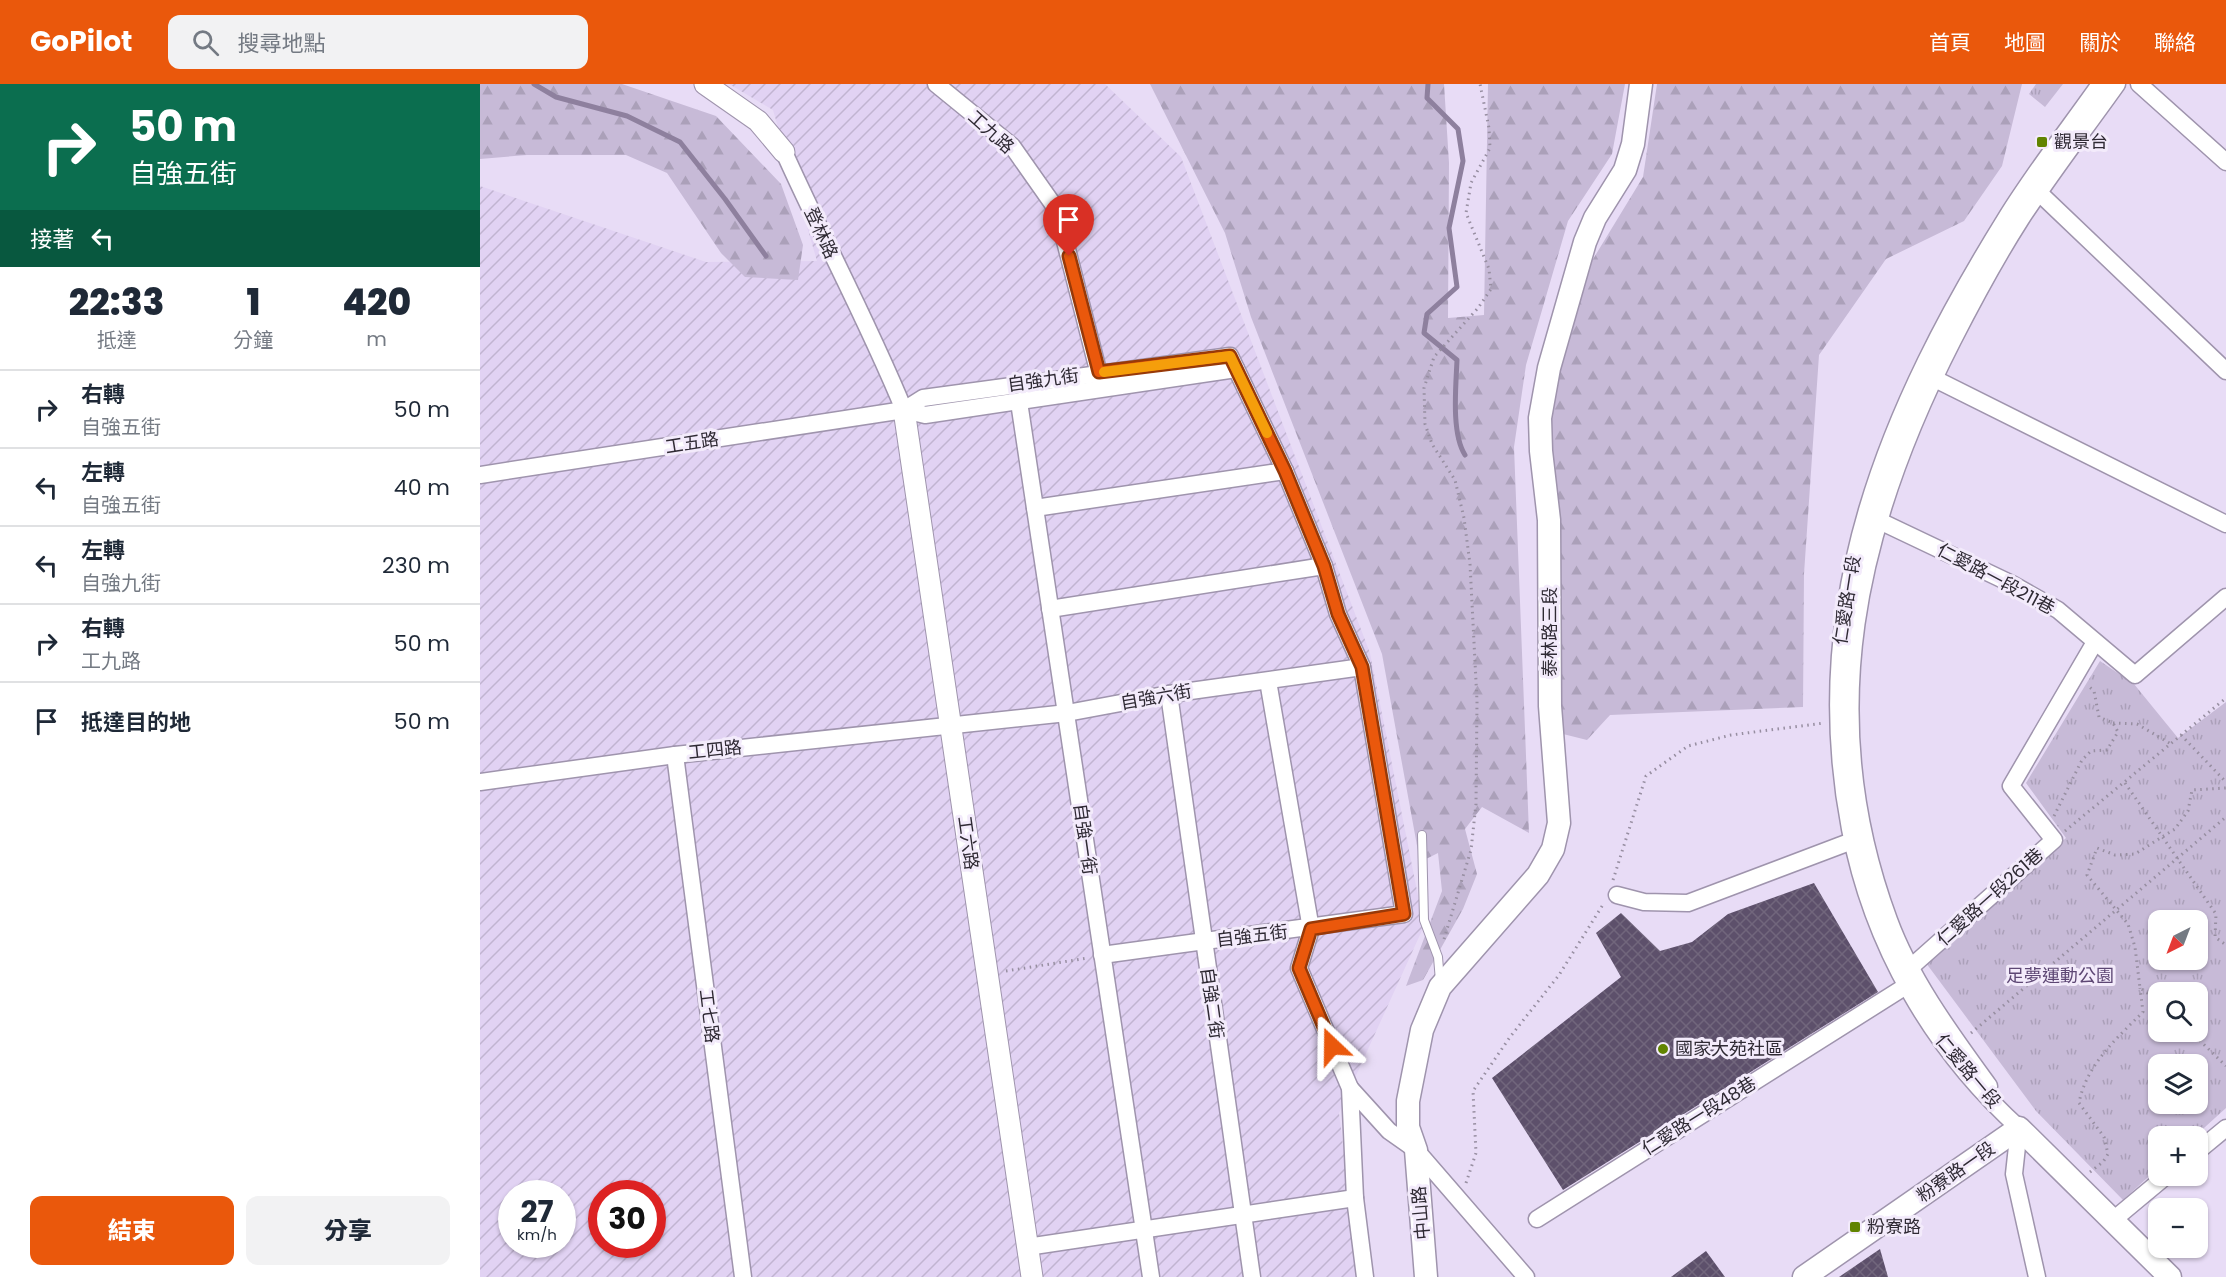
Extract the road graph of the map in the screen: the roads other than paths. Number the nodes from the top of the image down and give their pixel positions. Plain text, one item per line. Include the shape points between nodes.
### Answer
1 (705, 84) edge
2 (936, 84) edge
3 (1641, 84) edge
4 (2100, 84) edge
5 (2117, 84) edge
6 (2139, 84) edge
7 (784, 152) joint
8 (2226, 162) edge
9 (2034, 188) junction
10 (1236, 369) junction
11 (2226, 371) edge
12 (1099, 372) junction
13 (1927, 375) junction
14 (1103, 390) junction
15 (1019, 402) junction
16 (904, 410) junction
17 (1285, 471) junction
18 (480, 475) edge
19 (1035, 508) junction
20 (1871, 517) junction
21 (2226, 525) edge
22 (1324, 566) junction
23 (2226, 597) edge
24 (1050, 609) junction
25 (2095, 642) junction
26 (1362, 667) junction
27 (1268, 681) junction
28 (1169, 694) junction
29 (1067, 713) junction
30 (951, 724) junction
31 (675, 755) junction
32 (480, 782) edge
33 (1422, 835) dead end
34 (1852, 841) junction
35 (1610, 894) road end
36 (1311, 929) junction
37 (1204, 943) junction
38 (1102, 955) junction
39 (1911, 967) junction
40 (1906, 986) junction
41 (1440, 987) junction
42 (1350, 1088) junction
43 (2019, 1128) junction
44 (2226, 1128) edge
45 (2208, 1143) edge
46 (1416, 1149) junction
47 (2154, 1186) edge
48 (1355, 1198) junction
49 (1242, 1215) junction
50 (1537, 1219) dead end
51 (2112, 1221) junction
52 (1144, 1229) junction
53 (1027, 1247) junction
54 (743, 1277) edge
55 (1032, 1277) edge
56 (1151, 1277) edge
57 (1252, 1277) edge
58 (1365, 1277) edge
59 (1426, 1277) edge
60 (1526, 1277) edge
61 (1804, 1277) edge
62 (2037, 1277) edge
63 (2170, 1277) edge

1 - 7 street, 登林路 via 758,121
2 - 12 street, 工九路 via 1012,146 1057,210
3 - 41 main road, 泰林路三段 via 1631,153 1586,242 1549,368 1540,418 1549,520 1550,706 1559,823 1553,849 1538,874
4 - 9 street, 仁愛路一段
5 - 9 street, 仁愛路一段
6 - 8 street
7 - 16 street, 登林路 via 825,244 881,353
9 - 11 street
9 - 13 street, 仁愛路一段 via 1962,292
10 - 12 street, 自強九街 via 1230,356
10 - 14 street, 自強九街
10 - 17 street, 自強五街
12 - 14 street, 工九路
12 - 16 street, 自強九街 via 923,398
13 - 20 street, 仁愛路一段
13 - 21 street
14 - 15 street, 自強九街
15 - 16 street, 自強九街 via 925,415
15 - 19 street, 自強一街
16 - 18 street, 工五路
16 - 30 street, 工六路
17 - 19 street
17 - 22 street, 自強五街
19 - 24 street, 自強一街
20 - 25 street, 仁愛路一段211巷 via 2012,584 2058,610
20 - 34 street, 仁愛路一段 via 1852,563 1837,672 1844,801
20 - 39 street, 仁愛路一段 via 1853,638 1852,742 1871,861 1890,921
22 - 24 street
22 - 26 street, 自強五街 via 1338,614
23 - 25 street, 仁愛路一段211巷 via 2135,675
24 - 29 street, 自強一街
25 - 39 street, 仁愛路一段261巷 via 2011,786 2050,836
26 - 27 street, 自強六街
26 - 36 street, 自強五街 via 1404,914
27 - 28 street, 自強六街
27 - 36 street
28 - 29 street, 自強六街
28 - 37 street, 自強二街
29 - 30 street, 自強六街
29 - 38 street, 自強一街
30 - 31 street, 工四路
30 - 53 street, 工六路
31 - 32 street, 工四路
31 - 54 street, 工七路
33 - 41 lane via 1424,920 1438,957
34 - 35 street via 1688,903 1644,902
34 - 40 street, 仁愛路一段 via 1881,939
36 - 37 street, 自強五街
36 - 42 street via 1299,968
37 - 38 street, 自強五街
37 - 49 street, 自強二街
38 - 52 street, 自強一街
39 - 40 street
39 - 43 street, 仁愛路一段 via 1958,1044
40 - 43 street, 仁愛路一段 via 1947,1051 1982,1095
40 - 50 street, 仁愛路一段48巷
41 - 46 main road, 泰林路三段 via 1422,1030 1408,1101 1408,1127
42 - 46 street via 1389,1131
42 - 48 street
43 - 51 main road, 仁愛路一段
43 - 61 main road, 粉寮路一段
43 - 62 street via 2014,1174
44 - 45 street
46 - 59 main road, 中山路
46 - 60 street
47 - 51 street
48 - 49 street
48 - 58 street
49 - 52 street
49 - 57 street, 自強二街
51 - 63 main road, 仁愛路一段
52 - 53 street
52 - 56 street, 自強一街
53 - 55 street, 工六路

